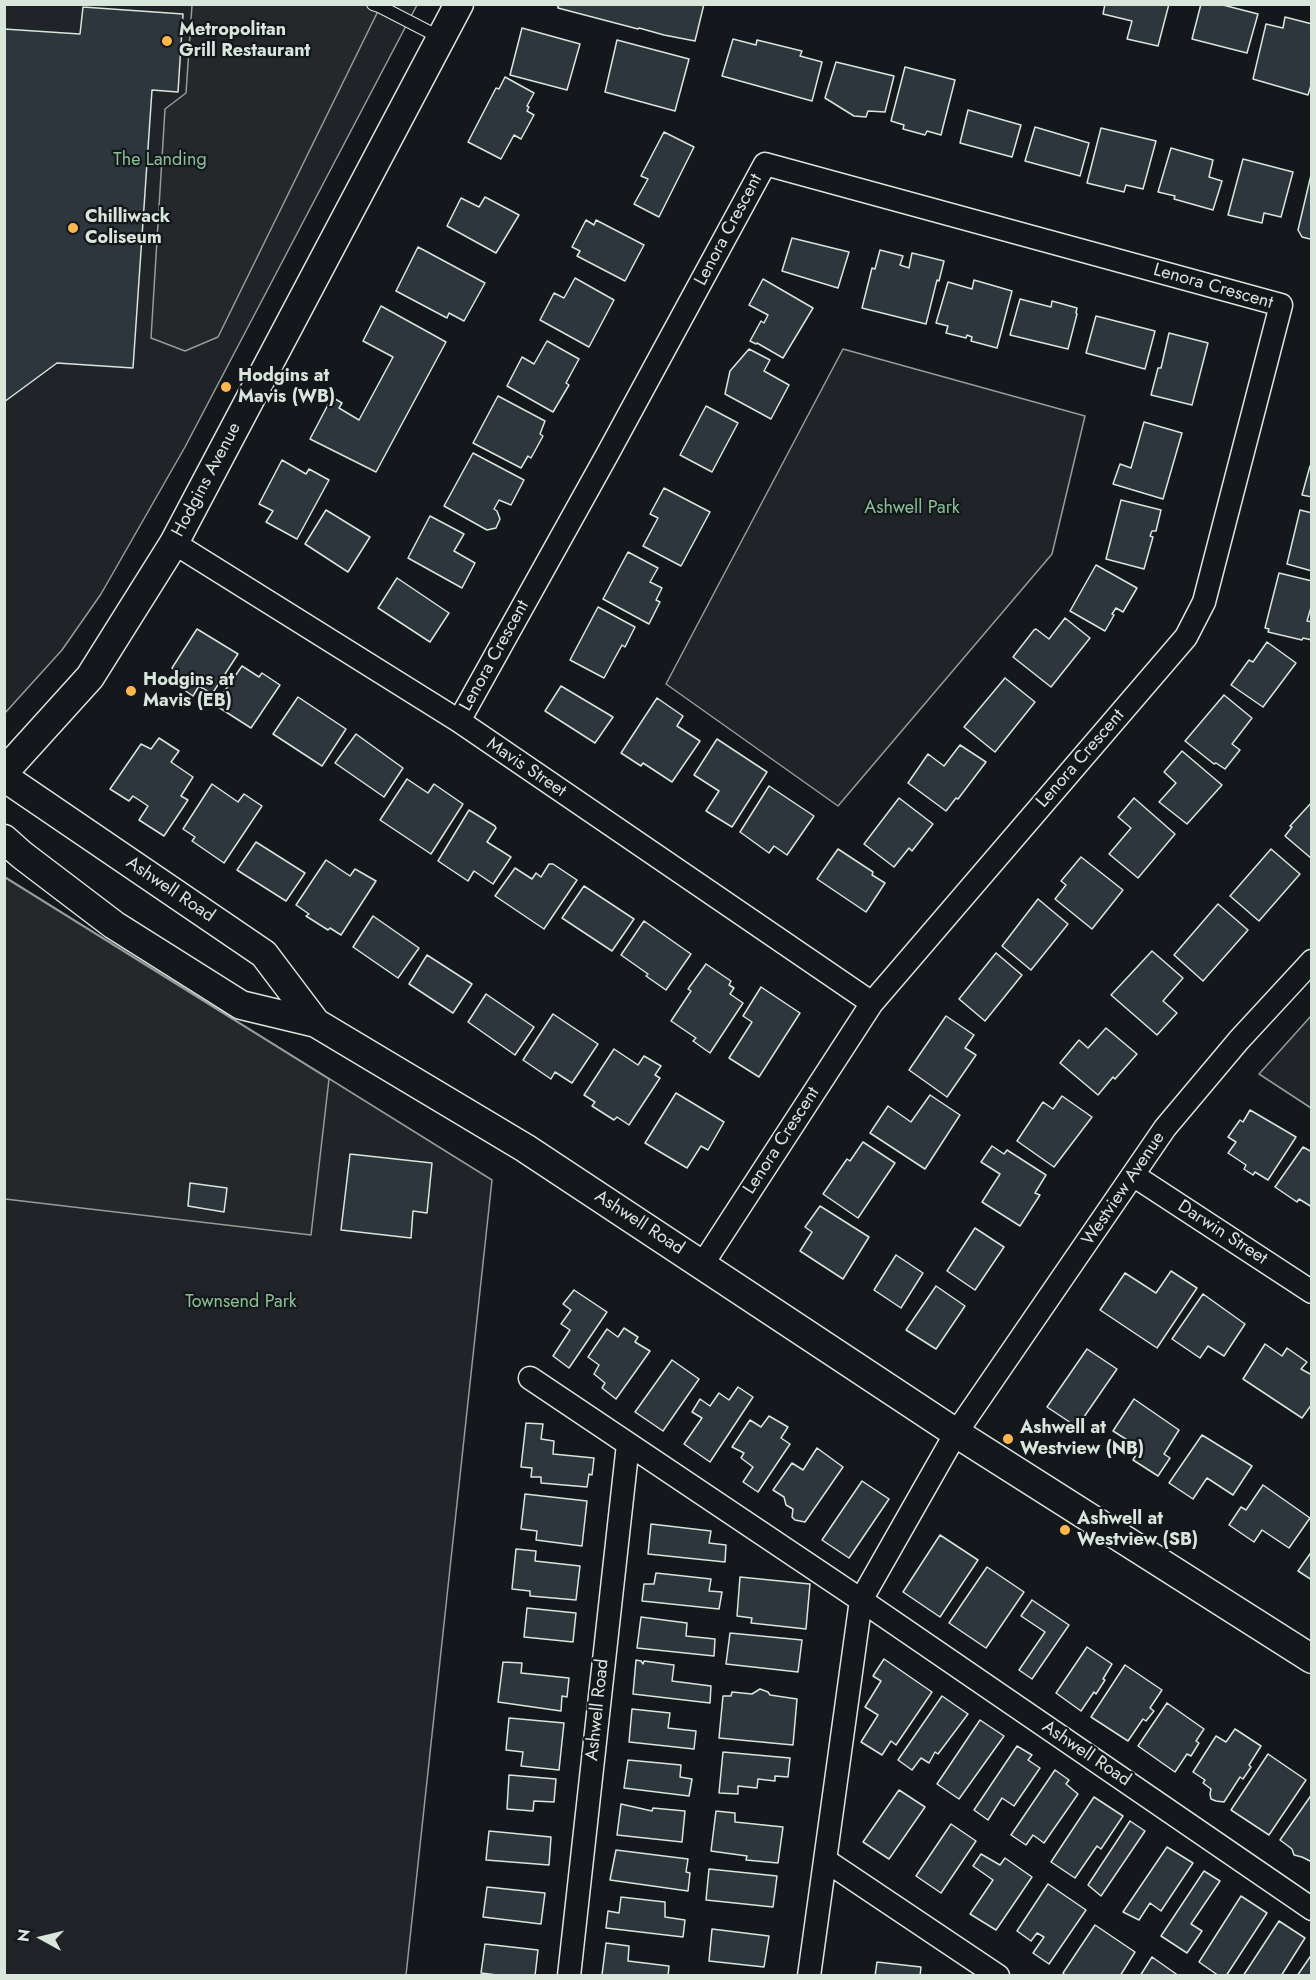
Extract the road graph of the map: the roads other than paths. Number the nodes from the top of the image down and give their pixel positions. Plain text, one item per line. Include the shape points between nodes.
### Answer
1 (373, 4) edge
2 (459, 4) edge
3 (441, 38) junction
4 (174, 543) junction
5 (459, 722) junction
6 (4, 772) edge
7 (4, 777) edge
8 (4, 839) edge
9 (1311, 961) edge
10 (872, 1003) junction
11 (316, 1023) junction
12 (1133, 1175) junction
13 (702, 1265) junction
14 (1311, 1292) edge
15 (530, 1378) dead end
16 (956, 1433) junction
17 (628, 1443) junction
18 (861, 1600) junction
19 (1311, 1659) edge
20 (825, 1860) junction
21 (1311, 1909) edge
22 (569, 1976) edge
23 (809, 1976) edge
24 (998, 1976) edge

1 - 3 lane
2 - 3 street, Hodgins Avenue
3 - 4 street, Hodgins Avenue
4 - 5 street, Mavis Street
4 - 6 street, Hodgins Avenue via 90,676
5 - 10 street, Mavis Street
5 - 10 street, Lenora Crescent via 765,164 1281,305 1204,602 1186,637
7 - 11 street, Ashwell Road via 264,954
8 - 11 street, Ashwell Road via 114,925 241,1005
9 - 12 street, Westview Avenue via 1172,1119
10 - 13 street, Lenora Crescent
11 - 13 street, Ashwell Road via 525,1148
12 - 14 street, Darwin Street
12 - 16 street, Westview Avenue
13 - 16 street, Ashwell Road
15 - 17 street, Ashwell Road
16 - 18 street
16 - 19 street, Ashwell Road
17 - 18 street, Ashwell Road
17 - 22 street, Ashwell Road
18 - 20 street
18 - 21 street, Ashwell Road
20 - 23 street
20 - 24 street

